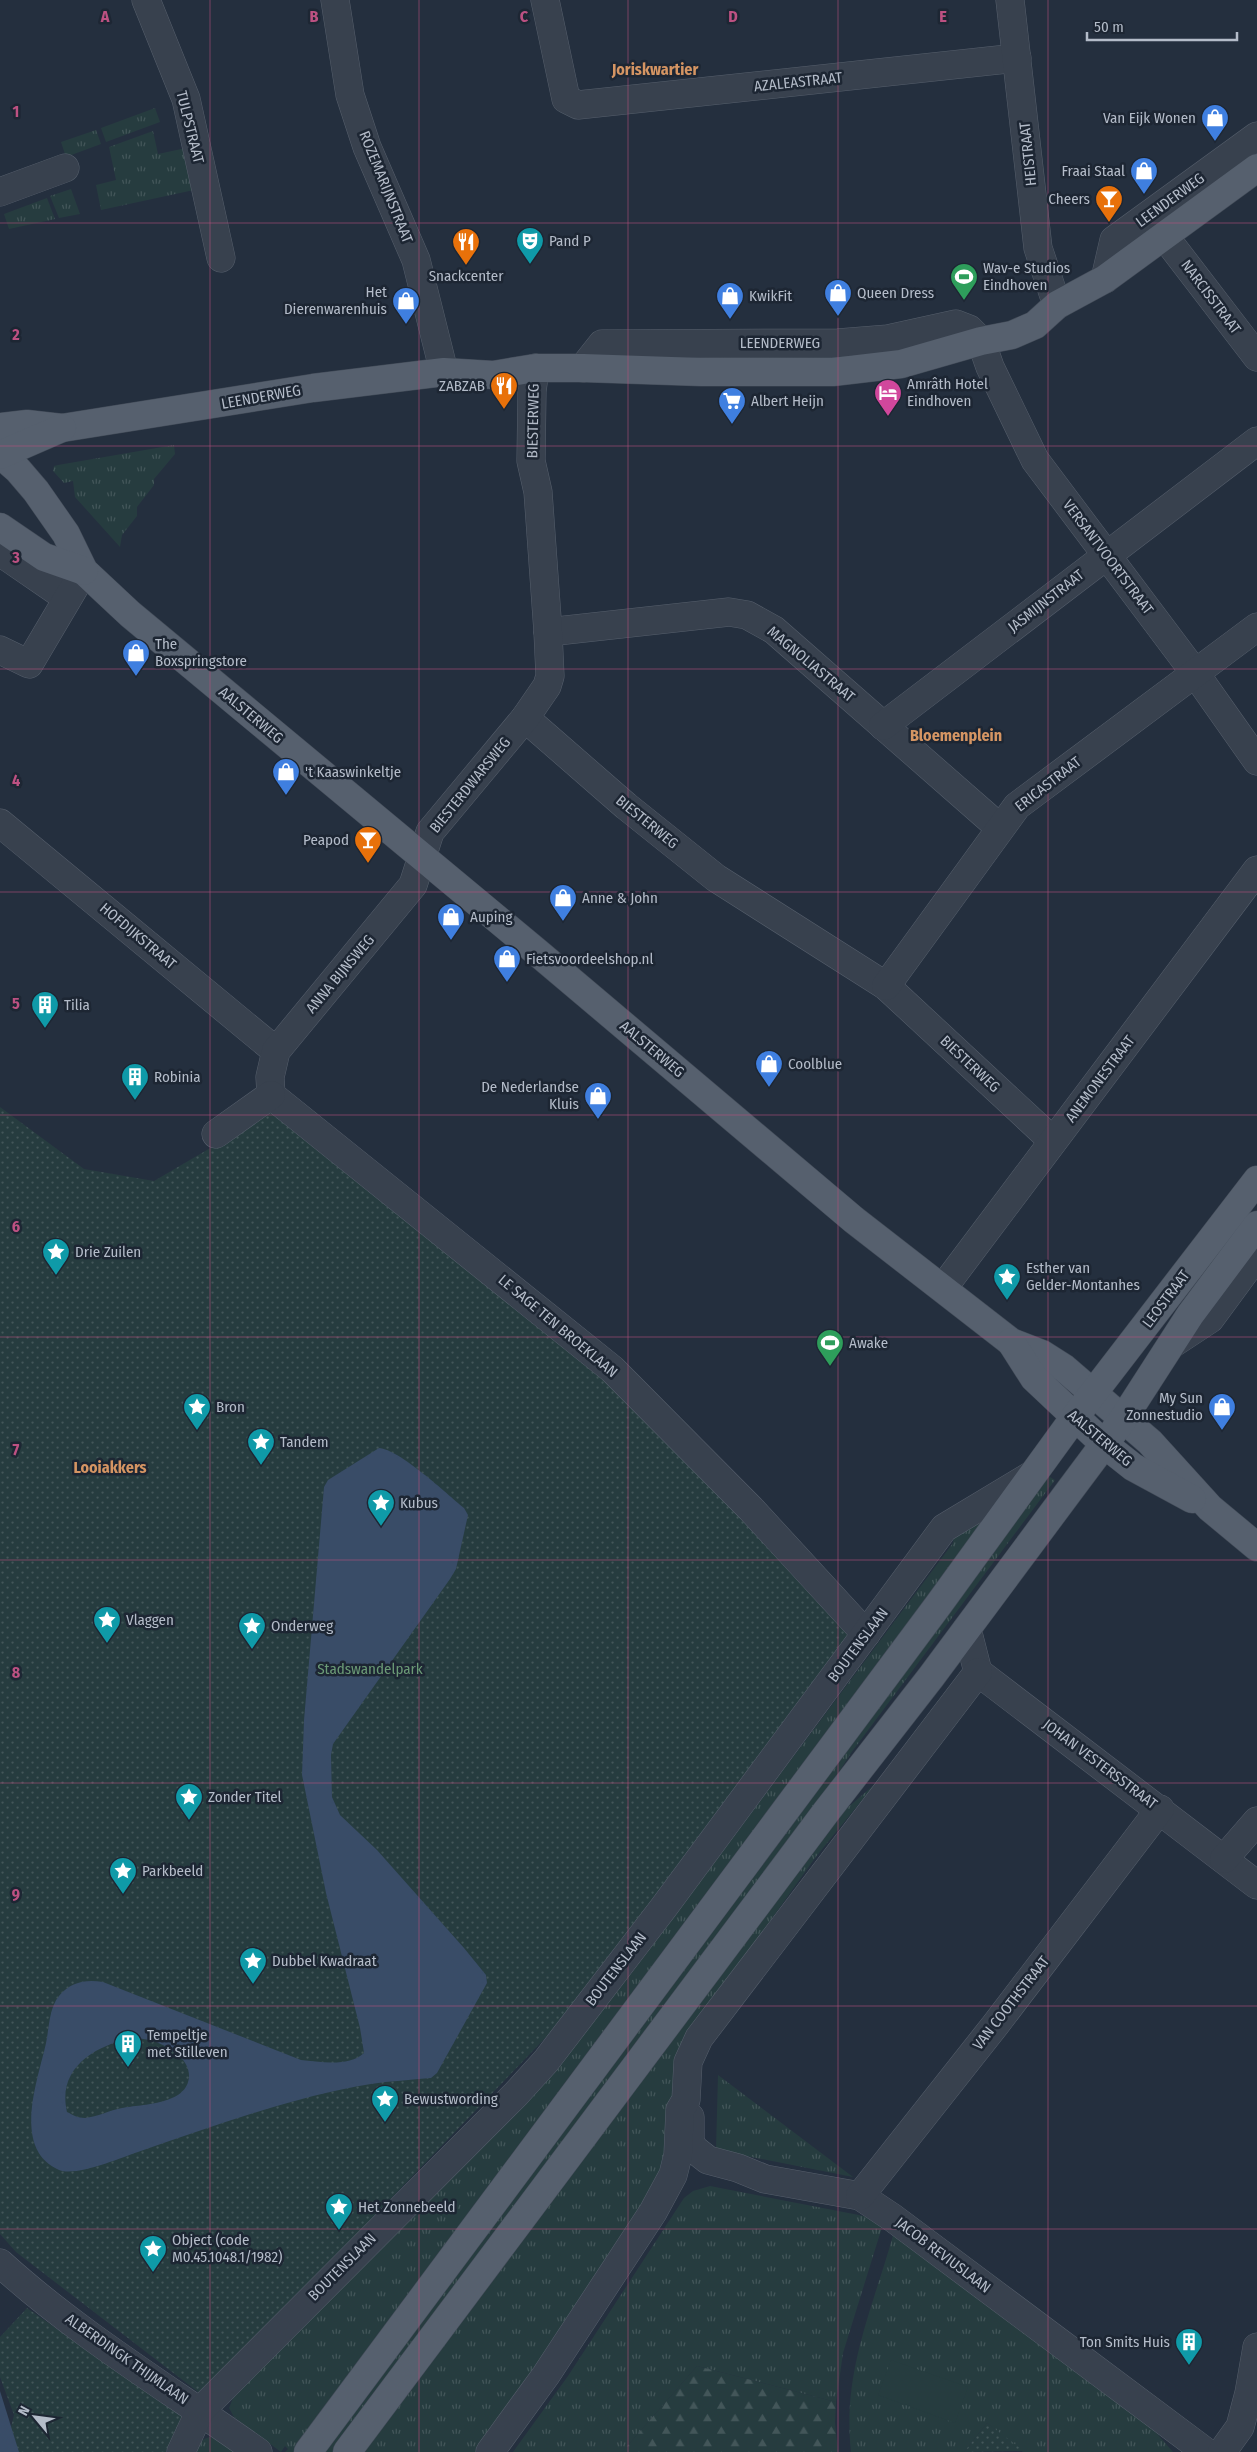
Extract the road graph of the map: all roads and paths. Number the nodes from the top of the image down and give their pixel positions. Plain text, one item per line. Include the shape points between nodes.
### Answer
1 (146, 0) edge
2 (335, 0) edge
3 (545, 0) edge
4 (1010, 0) edge
5 (1017, 58) junction
6 (1257, 136) edge
7 (65, 168) dead end
8 (1257, 168) edge
9 (0, 192) edge
10 (1165, 237) junction
11 (221, 258) dead end
12 (1105, 279) junction
13 (1057, 304) junction
14 (981, 341) junction
15 (1257, 358) edge
16 (583, 368) junction
17 (526, 369) junction
18 (452, 372) junction
19 (0, 427) edge
20 (62, 428) junction
21 (1257, 441) edge
22 (0, 454) edge
23 (0, 527) edge
24 (0, 552) edge
25 (1106, 556) junction
26 (84, 571) junction
27 (68, 598) junction
28 (1257, 627) edge
29 (548, 632) junction
30 (0, 650) edge
31 (1195, 673) junction
32 (525, 718) junction
33 (883, 726) junction
34 (1257, 761) edge
35 (0, 823) edge
36 (1000, 828) junction
37 (421, 856) junction
38 (1257, 870) edge
39 (886, 986) junction
40 (276, 1051) junction
41 (271, 1095) junction
42 (216, 1134) dead end
43 (1053, 1142) junction
44 (1257, 1180) edge
45 (1257, 1225) edge
46 (1257, 1256) edge
47 (943, 1288) junction
48 (1011, 1342) junction
49 (1172, 1344) junction
50 (1094, 1393) junction
51 (1074, 1418) junction
52 (1123, 1419) junction
53 (1104, 1444) junction
54 (1032, 1475) junction
55 (1210, 1508) junction
56 (1257, 1547) edge
57 (967, 1629) junction
58 (866, 1634) junction
59 (978, 1672) junction
60 (1160, 1809) junction
61 (1257, 1821) edge
62 (1224, 1859) junction
63 (1257, 1885) edge
64 (686, 2100) junction
65 (860, 2196) junction
66 (0, 2263) edge
67 (1257, 2347) edge
68 (200, 2411) junction
69 (181, 2452) edge
70 (258, 2452) edge
71 (308, 2452) edge
72 (347, 2452) edge
73 (490, 2452) edge
74 (1206, 2452) edge
75 (1222, 2452) edge

1 - 11 street, TULPSTRAAT via 186,99
2 - 18 street, ROZEMARIJNSTRAAT via 350,94 367,147 421,278
3 - 5 street, AZALEASTRAAT via 566,99 578,105
4 - 5 street, HEISTRAAT
5 - 13 street, HEISTRAAT via 1038,248
6 - 12 street, LEENDERWEG via 1114,240
7 - 9 street
8 - 10 main road, LEENDERWEG
10 - 12 main road, LEENDERWEG
10 - 15 street, NARCISSTRAAT
12 - 13 main road, LEENDERWEG
13 - 14 main road, LEENDERWEG via 1035,325 1012,335
14 - 16 main road, LEENDERWEG via 902,364 833,372
14 - 16 street, LEENDERWEG via 969,329 956,324 888,339 838,343 602,344
14 - 25 street, VERSANTVOORTSTRAAT via 990,367 1035,460
16 - 17 main road, LEENDERWEG
17 - 18 main road, LEENDERWEG via 505,364 475,364
17 - 29 street, BIESTERWEG via 532,391 531,461 538,492
18 - 20 main road, LEENDERWEG via 313,388
19 - 20 main road, LEENDERWEG via 27,424
20 - 22 main road, LEENDERWEG
21 - 25 street, JASMIJNSTRAAT
22 - 26 main road, AALSTERWEG via 36,491 66,534
23 - 26 main road, AALSTERWEG via 44,558
24 - 27 street
25 - 31 street, VERSANTVOORTSTRAAT
25 - 33 street, JASMIJNSTRAAT
26 - 27 street
26 - 37 main road, AALSTERWEG via 130,614
27 - 30 street via 29,664
28 - 31 street, ERICASTRAAT
29 - 32 street, BIESTERWEG via 550,676 547,686
29 - 33 street, MAGNOLIASTRAAT via 729,612 747,615 774,630
31 - 34 street, VERSANTVOORTSTRAAT
31 - 36 street, ERICASTRAAT via 1017,806
32 - 37 street, BIESTERDWARSWEG via 430,832
32 - 39 street, BIESTERWEG via 626,806 716,878
33 - 36 street, MAGNOLIASTRAAT
35 - 40 street, HOFDIJKSTRAAT
36 - 39 street, ERICASTRAAT
37 - 40 street, ANNA BIJNSWEG via 413,886
37 - 47 main road, AALSTERWEG via 425,880 489,933 538,953 854,1220
38 - 43 street, ANEMONESTRAAT
39 - 43 street, BIESTERWEG
40 - 41 street, ANNA BIJNSWEG via 270,1077
41 - 42 street
41 - 58 street, LE SAGE TEN BROEKLAAN via 612,1369 751,1509
43 - 47 street, ANEMONESTRAAT
44 - 50 main road, LEOSTRAAT
45 - 49 main road, LEOSTRAAT
46 - 49 street, LEOSTRAAT via 1210,1319
47 - 48 main road, AALSTERWEG
48 - 50 main road, AALSTERWEG via 1057,1363
48 - 51 main road, AALSTERWEG via 1034,1378
49 - 52 main road, LEOSTRAAT
50 - 51 main road, LEOSTRAAT
50 - 52 main road, AALSTERWEG
51 - 53 main road, AALSTERWEG
51 - 54 main road, BOUTENSLAAN
52 - 53 main road, LEOSTRAAT
52 - 55 main road, AALSTERWEG via 1150,1442
53 - 55 main road, AALSTERWEG via 1133,1467
53 - 57 main road
54 - 58 street, BOUTENSLAAN via 944,1528
54 - 71 main road, BOUTENSLAAN
55 - 56 main road, AALSTERWEG
57 - 59 street
57 - 72 main road via 826,1812
58 - 68 street, BOUTENSLAAN via 546,2061
59 - 60 street, JOHAN VESTERSSTRAAT
59 - 64 street via 698,2038 688,2062
60 - 62 street, JOHAN VESTERSSTRAAT
60 - 65 street, VAN COOTHSTRAAT
61 - 62 street
62 - 63 street, JOHAN VESTERSSTRAAT
64 - 65 street, JACOB REVIUSLAAN via 690,2141 694,2150 708,2160 765,2179
64 - 73 street via 680,2110 678,2155 673,2175 653,2212 546,2375
65 - 74 street, JACOB REVIUSLAAN
66 - 68 street, ALBERDINGK THIJMLAAN via 123,2359
67 - 75 street via 1240,2427
68 - 69 street, BOUTENSLAAN
68 - 70 street, ALBERDINGK THIJMLAAN

